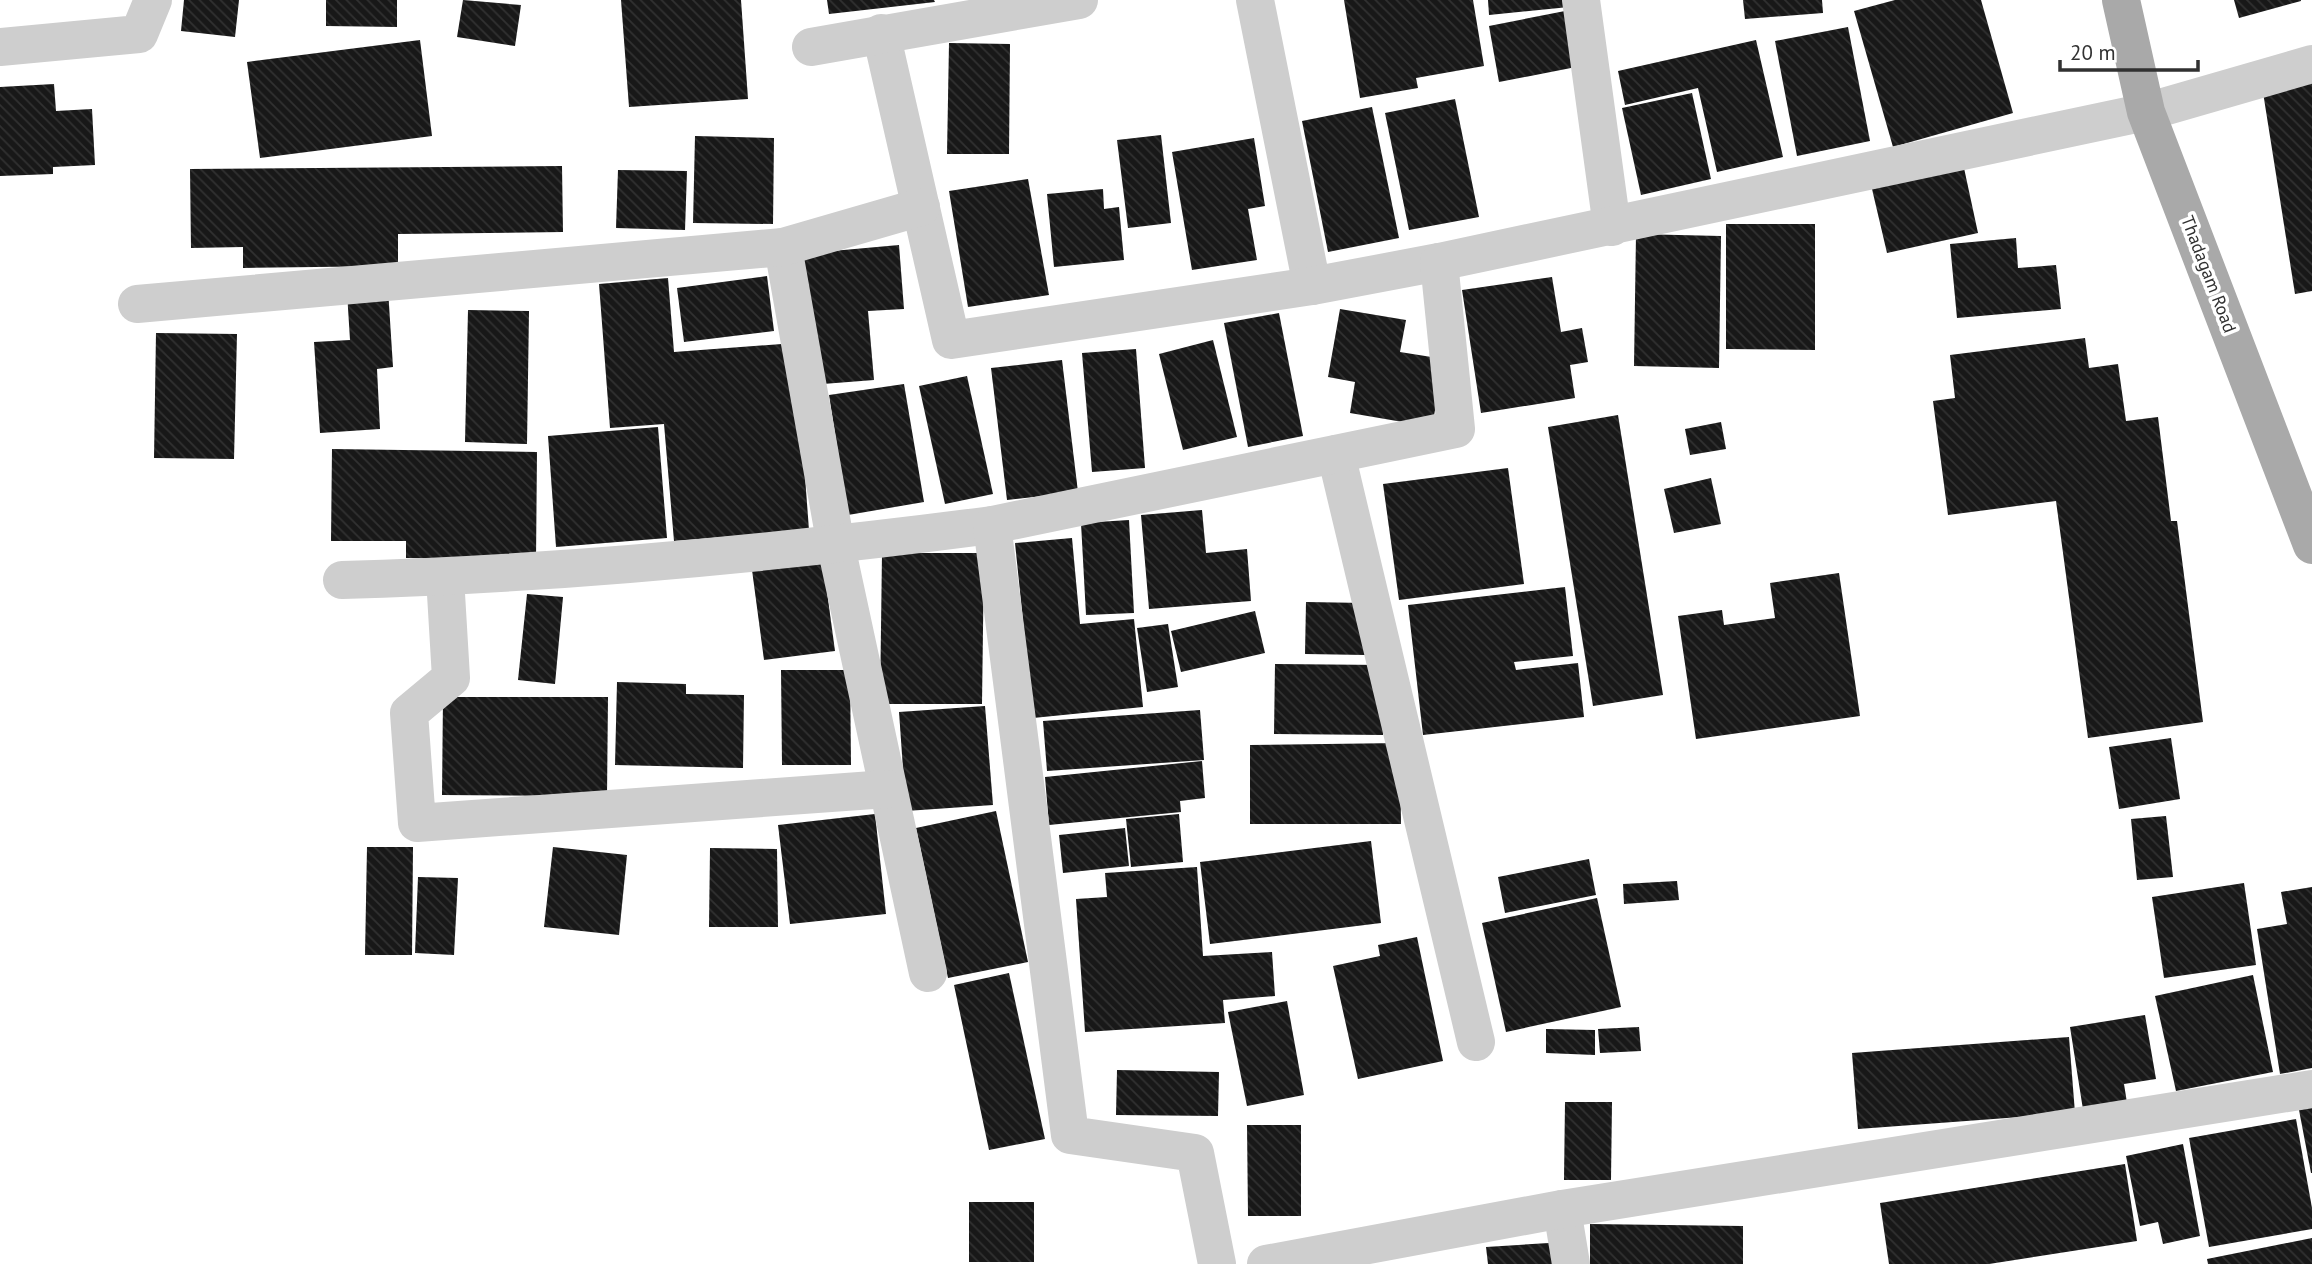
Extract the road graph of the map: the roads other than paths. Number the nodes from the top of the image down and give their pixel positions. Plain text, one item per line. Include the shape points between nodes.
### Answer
1 (153, 0) edge
2 (1079, 0) edge
3 (1255, 0) edge
4 (1581, 0) edge
5 (2121, 0) edge
6 (881, 33) junction
7 (0, 47) edge
8 (811, 47) dead end
9 (2312, 64) edge
10 (2146, 112) junction
11 (921, 207) junction
12 (1612, 227) junction
13 (783, 247) junction
14 (1439, 261) junction
15 (1312, 286) junction
16 (137, 304) dead end
17 (1336, 454) junction
18 (2304, 495) edge
19 (992, 525) junction
20 (836, 545) junction
21 (2312, 545) edge
22 (445, 577) junction
23 (342, 580) dead end
24 (887, 789) junction
25 (928, 973) dead end
26 (1476, 1042) dead end
27 (2312, 1089) edge
28 (1562, 1209) junction
29 (1217, 1264) edge
30 (1266, 1264) edge
31 (1571, 1264) edge

1 - 7 street via 139,34
2 - 6 street
3 - 15 street
4 - 12 street
5 - 10 main road, Thadagam Road
6 - 8 street
6 - 11 street
9 - 10 street
10 - 12 street
10 - 18 main road, Thadagam Road
11 - 13 street
11 - 15 street via 951,340
12 - 14 street
13 - 16 street
13 - 20 street
14 - 15 street
14 - 17 street via 1456,429
17 - 19 street
17 - 26 street
18 - 21 main road, Thadagam Road
19 - 20 street
19 - 29 street via 1070,1135 1195,1153
20 - 22 street
20 - 24 street
22 - 23 street
22 - 24 street via 451,678 409,713 417,823
24 - 25 street
27 - 28 street
28 - 30 street
28 - 31 street

